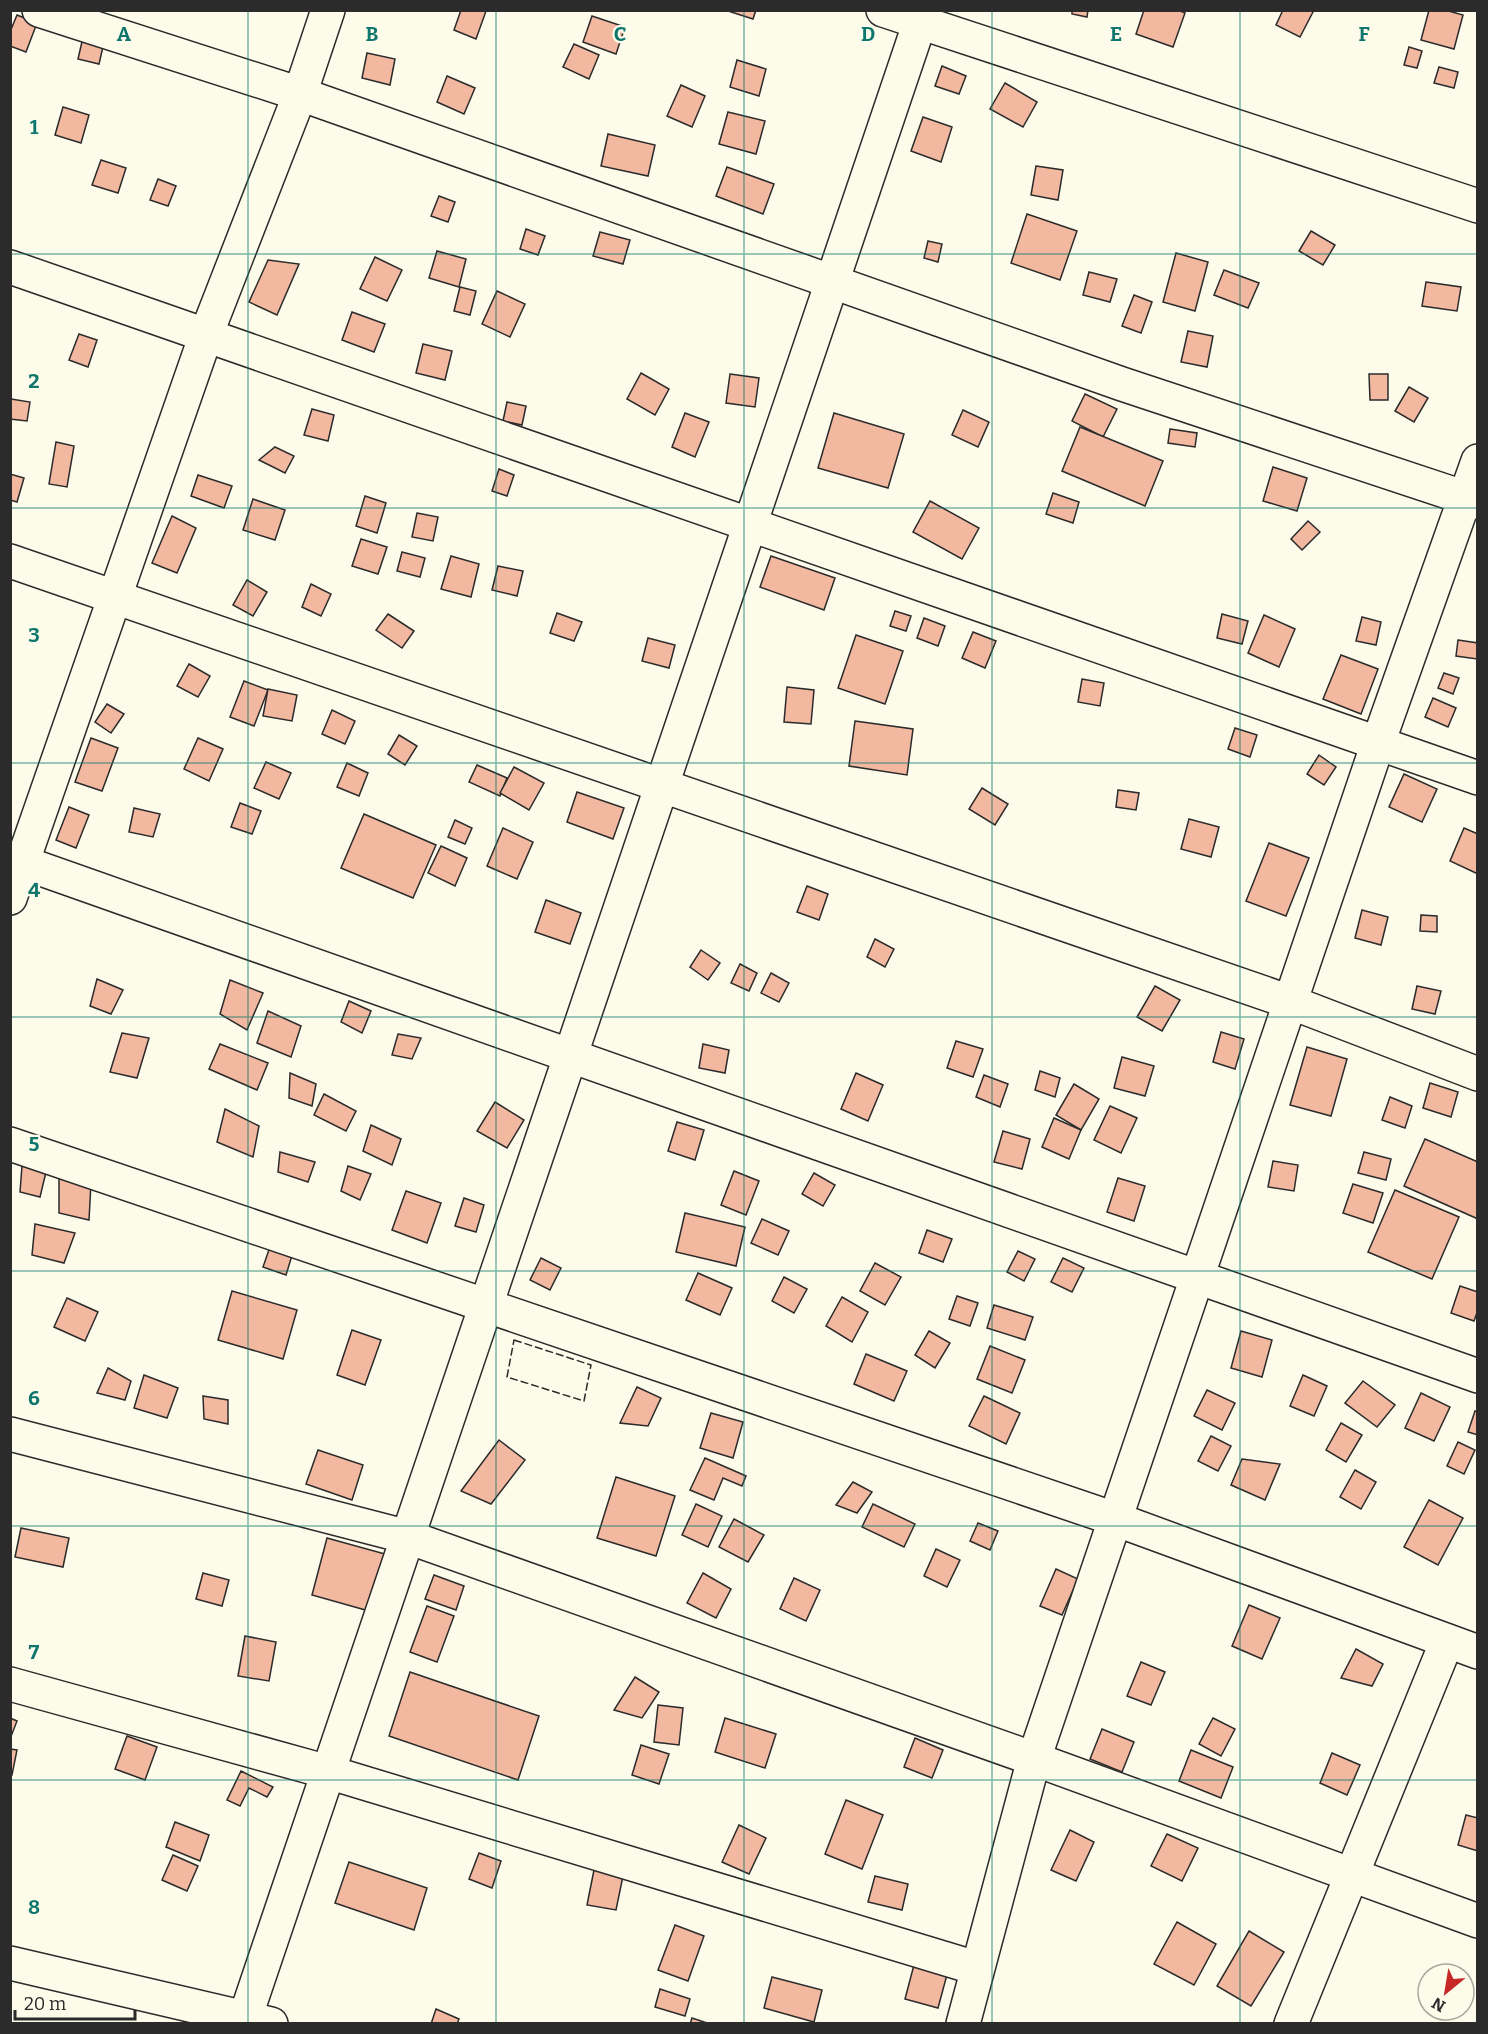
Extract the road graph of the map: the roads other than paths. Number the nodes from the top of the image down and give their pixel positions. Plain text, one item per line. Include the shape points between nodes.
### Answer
1 (39, 10) edge
2 (328, 10) edge
3 (883, 10) edge
4 (922, 17) edge
5 (300, 94) junction
6 (1478, 206) edge
7 (10, 267) edge
8 (832, 281) junction
9 (206, 335) junction
10 (1478, 461) edge
11 (1472, 500) edge
12 (750, 524) junction
13 (10, 561) edge
14 (115, 597) junction
15 (1378, 743) junction
16 (1478, 778) edge
17 (661, 785) junction
18 (17, 861) edge
19 (10, 898) edge
20 (1290, 1002) junction
21 (570, 1056) junction
22 (1478, 1074) edge
23 (10, 1144) edge
24 (1197, 1276) junction
25 (485, 1306) junction
26 (1478, 1376) edge
27 (10, 1434) edge
28 (1115, 1519) junction
29 (408, 1537) junction
30 (1447, 1641) junction
31 (1478, 1652) edge
32 (10, 1684) edge
33 (1034, 1759) junction
34 (328, 1772) junction
35 (1351, 1876) junction
36 (1478, 1921) edge
37 (10, 1963) edge
38 (976, 1968) junction
39 (253, 2021) edge
40 (963, 2024) edge
41 (1291, 2024) edge

1 - 5 street
2 - 5 street
3 - 4 street
4 - 6 street
4 - 8 street
5 - 8 street
5 - 9 street
7 - 9 street
8 - 11 street via 1122,384
8 - 12 street
9 - 12 street
9 - 14 street
10 - 11 street
11 - 15 street
12 - 15 street
12 - 17 street
13 - 14 street
14 - 17 street
14 - 18 street
15 - 16 street
15 - 20 street
17 - 20 street
17 - 21 street
18 - 19 street
18 - 21 street
20 - 22 street
20 - 24 street
21 - 24 street
21 - 25 street
23 - 25 street
24 - 26 street
24 - 28 street
25 - 28 street
25 - 29 street
27 - 29 street
28 - 30 street
28 - 33 street
29 - 33 street
29 - 34 street
30 - 31 street
30 - 35 street
32 - 34 street
33 - 35 street
33 - 38 street
34 - 38 street
34 - 39 street
35 - 36 street
35 - 41 street
37 - 39 street
38 - 40 street

